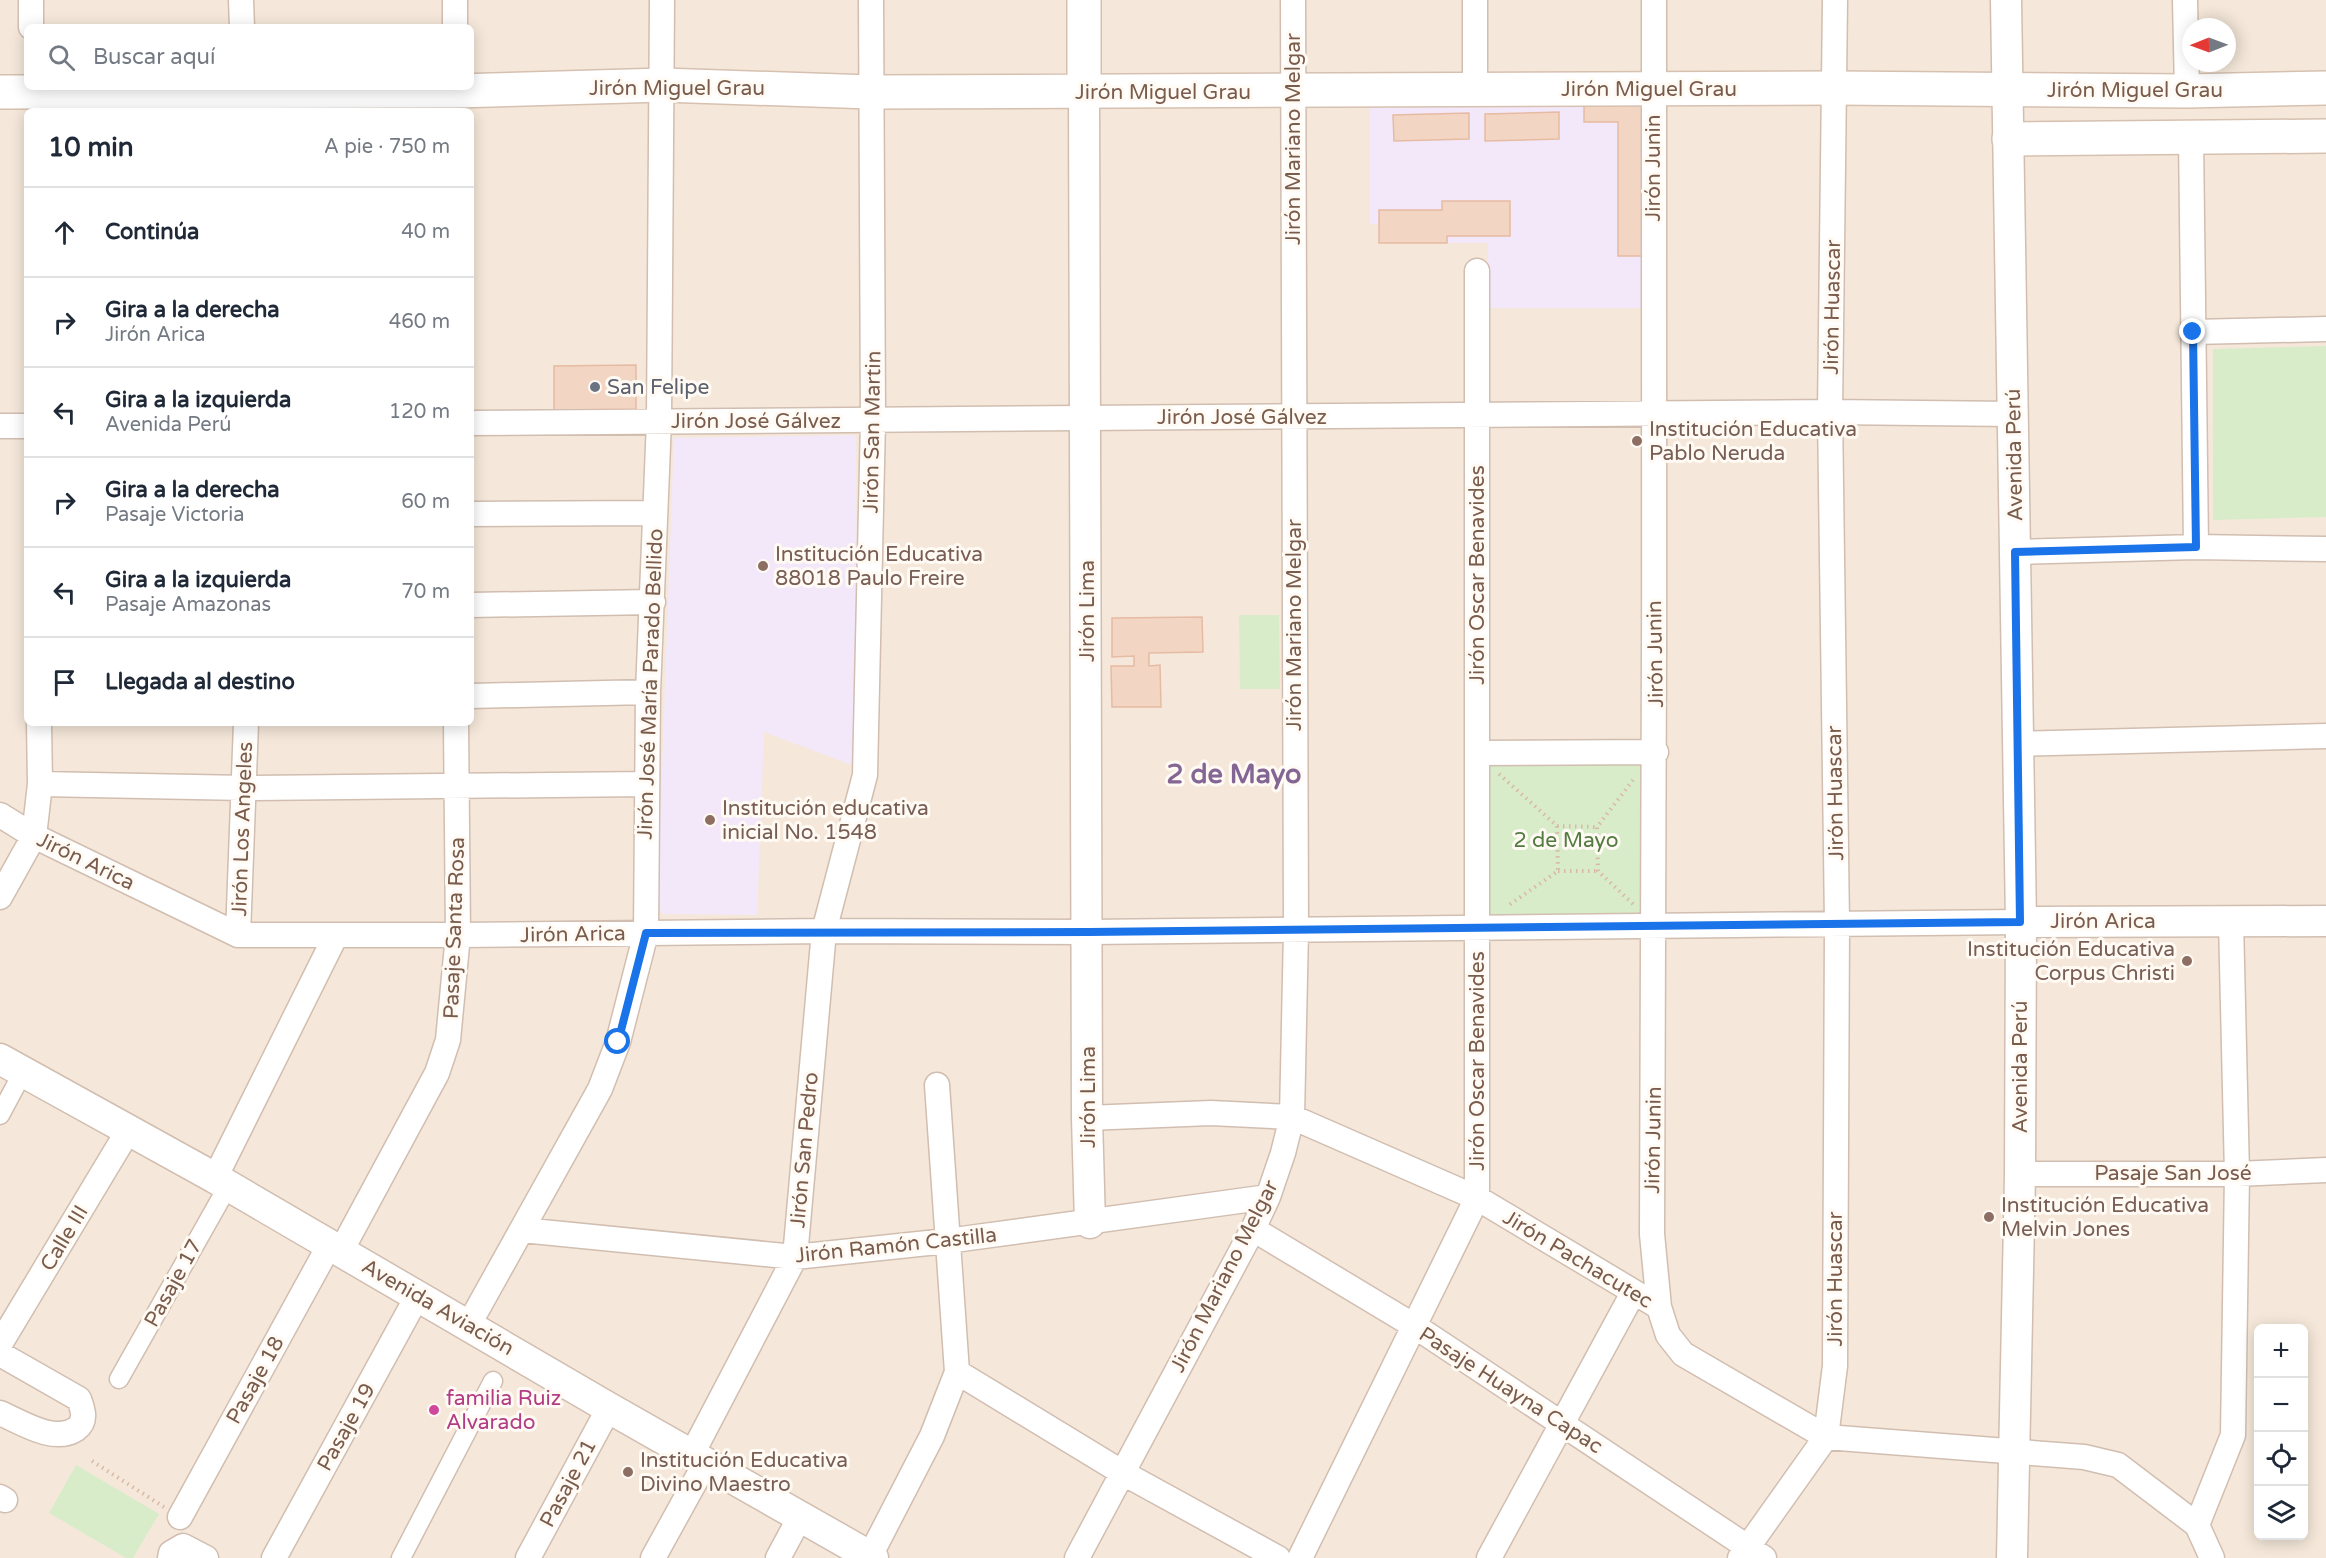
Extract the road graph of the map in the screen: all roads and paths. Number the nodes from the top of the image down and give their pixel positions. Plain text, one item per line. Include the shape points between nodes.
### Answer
1 (31, 0) edge
2 (242, 0) edge
3 (454, 0) edge
4 (662, 0) edge
5 (871, 0) edge
6 (1084, 0) edge
7 (1293, 0) edge
8 (1475, 0) edge
9 (1654, 0) edge
10 (1835, 0) edge
11 (2006, 0) edge
12 (2185, 0) edge
13 (31, 24) edge
14 (242, 24) edge
15 (455, 24) edge
16 (663, 85) junction
17 (1836, 88) junction
18 (2326, 88) edge
19 (1653, 89) junction
20 (2008, 89) junction
21 (1475, 91) junction
22 (2187, 91) junction
23 (871, 92) junction
24 (1084, 92) junction
25 (1292, 92) junction
26 (23, 95) edge
27 (456, 96) edge
28 (242, 97) edge
29 (2191, 136) junction
30 (2326, 136) edge
31 (2009, 139) junction
32 (1478, 271) dead end
33 (2326, 329) edge
34 (2193, 332) junction
35 (1830, 412) junction
36 (1653, 414) junction
37 (2013, 414) junction
38 (1478, 415) junction
39 (1293, 417) junction
40 (1086, 418) junction
41 (873, 420) junction
42 (659, 422) junction
43 (474, 423) edge
44 (0, 426) edge
45 (24, 426) edge
46 (655, 513) junction
47 (474, 514) edge
48 (2196, 547) junction
49 (2326, 549) edge
50 (2015, 552) junction
51 (653, 602) junction
52 (474, 605) edge
53 (648, 692) junction
54 (474, 696) edge
55 (39, 726) edge
56 (246, 726) edge
57 (456, 726) edge
58 (2326, 736) edge
59 (2018, 744) junction
60 (1656, 752) junction
61 (1477, 753) junction
62 (39, 784) junction
63 (458, 784) junction
64 (646, 784) junction
65 (245, 788) junction
66 (0, 815) edge
67 (1557, 826) junction
68 (1597, 827) junction
69 (34, 836) junction
70 (1558, 871) junction
71 (1598, 871) junction
72 (0, 897) edge
73 (2231, 921) junction
74 (2326, 921) edge
75 (2020, 922) junction
76 (1837, 924) junction
77 (1655, 926) junction
78 (1477, 928) junction
79 (1296, 930) junction
80 (824, 931) junction
81 (1089, 932) junction
82 (646, 933) junction
83 (238, 935) junction
84 (336, 935) junction
85 (458, 935) junction
86 (12, 1066) edge
87 (937, 1085) dead end
88 (0, 1115) edge
89 (1292, 1116) junction
90 (1087, 1118) junction
91 (128, 1131) junction
92 (2326, 1170) edge
93 (2020, 1174) junction
94 (2237, 1174) junction
95 (221, 1182) junction
96 (1268, 1197) junction
97 (1477, 1198) junction
98 (1090, 1223) junction
99 (1252, 1229) junction
100 (522, 1230) junction
101 (947, 1241) junction
102 (335, 1247) junction
103 (795, 1257) junction
104 (1633, 1293) junction
105 (418, 1295) junction
106 (1659, 1307) junction
107 (468, 1326) junction
108 (1416, 1328) junction
109 (0, 1344) edge
110 (0, 1354) edge
111 (957, 1372) junction
112 (119, 1379) dead end
113 (493, 1381) dead end
114 (609, 1408) junction
115 (0, 1413) edge
116 (1564, 1424) junction
117 (1826, 1437) junction
118 (2013, 1451) junction
119 (699, 1458) junction
120 (92, 1461) dead end
121 (1123, 1473) junction
122 (180, 1517) joint
123 (800, 1517) junction
124 (2197, 1525) junction
125 (1750, 1554) edge
126 (872, 1557) edge
127 (171, 1558) edge
128 (206, 1558) edge
129 (274, 1558) edge
130 (401, 1558) edge
131 (528, 1558) edge
132 (653, 1558) edge
133 (778, 1558) edge
134 (1077, 1558) edge
135 (1278, 1558) edge
136 (1300, 1558) edge
137 (1489, 1558) edge
138 (2012, 1558) edge
139 (2212, 1558) edge

1 - 13 street
2 - 14 street
3 - 15 street
4 - 16 street, Jirón José María Parado Bellido
5 - 23 street, Jirón San Martin
6 - 24 main road, Jirón Lima
7 - 25 street, Jirón Mariano Melgar
8 - 21 street
9 - 19 street, Jirón Junin
10 - 17 street, Jirón Huascar
11 - 20 street, Avenida Perú
12 - 22 street
16 - 23 main road, Jirón Miguel Grau
16 - 27 main road, Jirón Miguel Grau
16 - 42 street, Jirón José María Parado Bellido
17 - 19 main road, Jirón Miguel Grau
17 - 20 main road, Jirón Miguel Grau
17 - 35 street, Jirón Huascar
18 - 22 main road, Jirón Miguel Grau
19 - 21 main road, Jirón Miguel Grau
19 - 36 street, Jirón Junin
20 - 22 main road, Jirón Miguel Grau
20 - 31 street, Avenida Perú
21 - 25 main road, Jirón Miguel Grau
23 - 24 main road, Jirón Miguel Grau
23 - 41 street, Jirón San Martin
24 - 25 main road, Jirón Miguel Grau
24 - 40 street, Jirón Lima
25 - 39 street, Jirón Mariano Melgar
26 - 28 main road, Jirón Miguel Grau
27 - 28 main road, Jirón Miguel Grau
29 - 30 main road
29 - 31 main road
29 - 34 street
31 - 37 street, Avenida Perú
32 - 38 street, Jirón Oscar Benavides
33 - 34 street
34 - 48 street
35 - 36 street, Jirón José Gálvez
35 - 37 street, Jirón José Gálvez
35 - 76 street, Jirón Huascar
36 - 38 street, Jirón José Gálvez
36 - 60 street, Jirón Junin
37 - 50 street, Avenida Perú
38 - 39 street, Jirón José Gálvez
38 - 61 street, Jirón Oscar Benavides
39 - 40 street, Jirón José Gálvez
39 - 79 street, Jirón Mariano Melgar
40 - 41 street, Jirón José Gálvez
40 - 81 street, Jirón Lima
41 - 42 street, Jirón José Gálvez
41 - 80 street, Jirón San Martin via 864,775
42 - 43 street, Jirón José Gálvez
42 - 46 street, Jirón José María Parado Bellido
44 - 45 street
46 - 47 street
46 - 51 street, Jirón José María Parado Bellido
48 - 49 street
48 - 50 street
50 - 59 street, Avenida Perú
51 - 52 street
51 - 53 street, Jirón José María Parado Bellido
53 - 54 street
53 - 64 street, Jirón José María Parado Bellido
55 - 62 street
56 - 65 street, Jirón Los Angeles
57 - 63 street, Pasaje Santa Rosa
58 - 59 street
59 - 75 street, Avenida Perú
60 - 61 street
60 - 68 path
60 - 77 street, Jirón Junin
61 - 67 path
61 - 78 street, Jirón Oscar Benavides
62 - 65 street
62 - 69 street
63 - 64 street
63 - 65 street
63 - 85 street, Pasaje Santa Rosa
64 - 82 street, Jirón José María Parado Bellido
65 - 83 street, Jirón Los Angeles
66 - 69 street, Jirón Arica
67 - 68 path
67 - 70 path
68 - 71 path
69 - 72 street
69 - 83 street, Jirón Arica
70 - 71 path
70 - 78 path
71 - 77 path
73 - 74 street, Jirón Arica
73 - 75 street, Jirón Arica
73 - 94 street
75 - 76 street, Jirón Arica
75 - 93 street, Avenida Perú
76 - 77 street, Jirón Arica
76 - 117 street, Jirón Huascar via 1835,1366
77 - 78 street, Jirón Arica
77 - 106 street, Jirón Junin via 1652,1234
78 - 79 street, Jirón Arica
78 - 97 street, Jirón Oscar Benavides
79 - 81 street, Jirón Arica
79 - 89 street, Jirón Mariano Melgar
80 - 81 street, Jirón Arica
80 - 82 street, Jirón Arica
80 - 103 street, Jirón San Pedro
81 - 90 street, Jirón Lima
82 - 85 street, Jirón Arica
82 - 100 street, Jirón José María Parado Bellido via 618,1042 600,1089
83 - 84 street, Jirón Arica
84 - 85 street, Jirón Arica
84 - 95 street
85 - 102 street, Pasaje Santa Rosa via 448,1040 436,1073
86 - 88 street
86 - 91 street, Avenida Aviación
87 - 101 street
89 - 90 street, Jirón Pachacutec via 1211,1113
89 - 96 street, Jirón Mariano Melgar
89 - 97 street, Jirón Pachacutec
90 - 98 street, Jirón Lima
91 - 95 street, Avenida Aviación
91 - 109 street, Calle III
92 - 94 street, Pasaje San José
93 - 94 street, Pasaje San José
93 - 118 street, Avenida Perú
94 - 124 street via 2233,1435
95 - 102 street, Avenida Aviación
95 - 112 street, Pasaje 17
96 - 98 street, Jirón Ramón Castilla
96 - 99 street, Jirón Mariano Melgar
97 - 104 street, Jirón Pachacutec
97 - 108 street, Jirón Oscar Benavides
98 - 101 street, Jirón Ramón Castilla
99 - 108 street, Pasaje Huayna Capac
99 - 121 street, Jirón Mariano Melgar
100 - 103 street, Jirón Ramón Castilla
100 - 107 street, Jirón José María Parado Bellido
101 - 103 street, Jirón Ramón Castilla
101 - 111 street
102 - 105 street, Avenida Aviación
102 - 122 street, Pasaje 18
103 - 119 street, Jirón San Pedro
104 - 106 street, Jirón Pachacutec
104 - 116 street
105 - 107 street, Avenida Aviación
105 - 129 street, Pasaje 19
106 - 117 street, Jirón Pachacutec via 1668,1335 1683,1354
107 - 114 street, Avenida Aviación
108 - 116 street, Pasaje Huayna Capac
108 - 136 street, Jirón Oscar Benavides
110 - 115 street via 79,1399 84,1413 80,1426 68,1435 54,1435
111 - 121 street
111 - 126 street via 933,1436
113 - 130 street
114 - 119 street, Avenida Aviación
114 - 131 street, Pasaje 21
116 - 125 street, Pasaje Huayna Capac
116 - 137 street
117 - 118 street, Jirón Pachacutec
117 - 125 street, Jirón Huascar
118 - 124 street, Jirón Pachacutec via 2084,1457 2118,1465
118 - 138 street, Avenida Perú
119 - 123 street, Avenida Aviación
119 - 132 street, Jirón San Pedro
120 - 122 path
121 - 134 street, Jirón Mariano Melgar
121 - 135 street
123 - 126 street, Avenida Aviación
123 - 133 street
124 - 139 street, Jirón Pachacutec
127 - 128 street via 171,1553 183,1546

